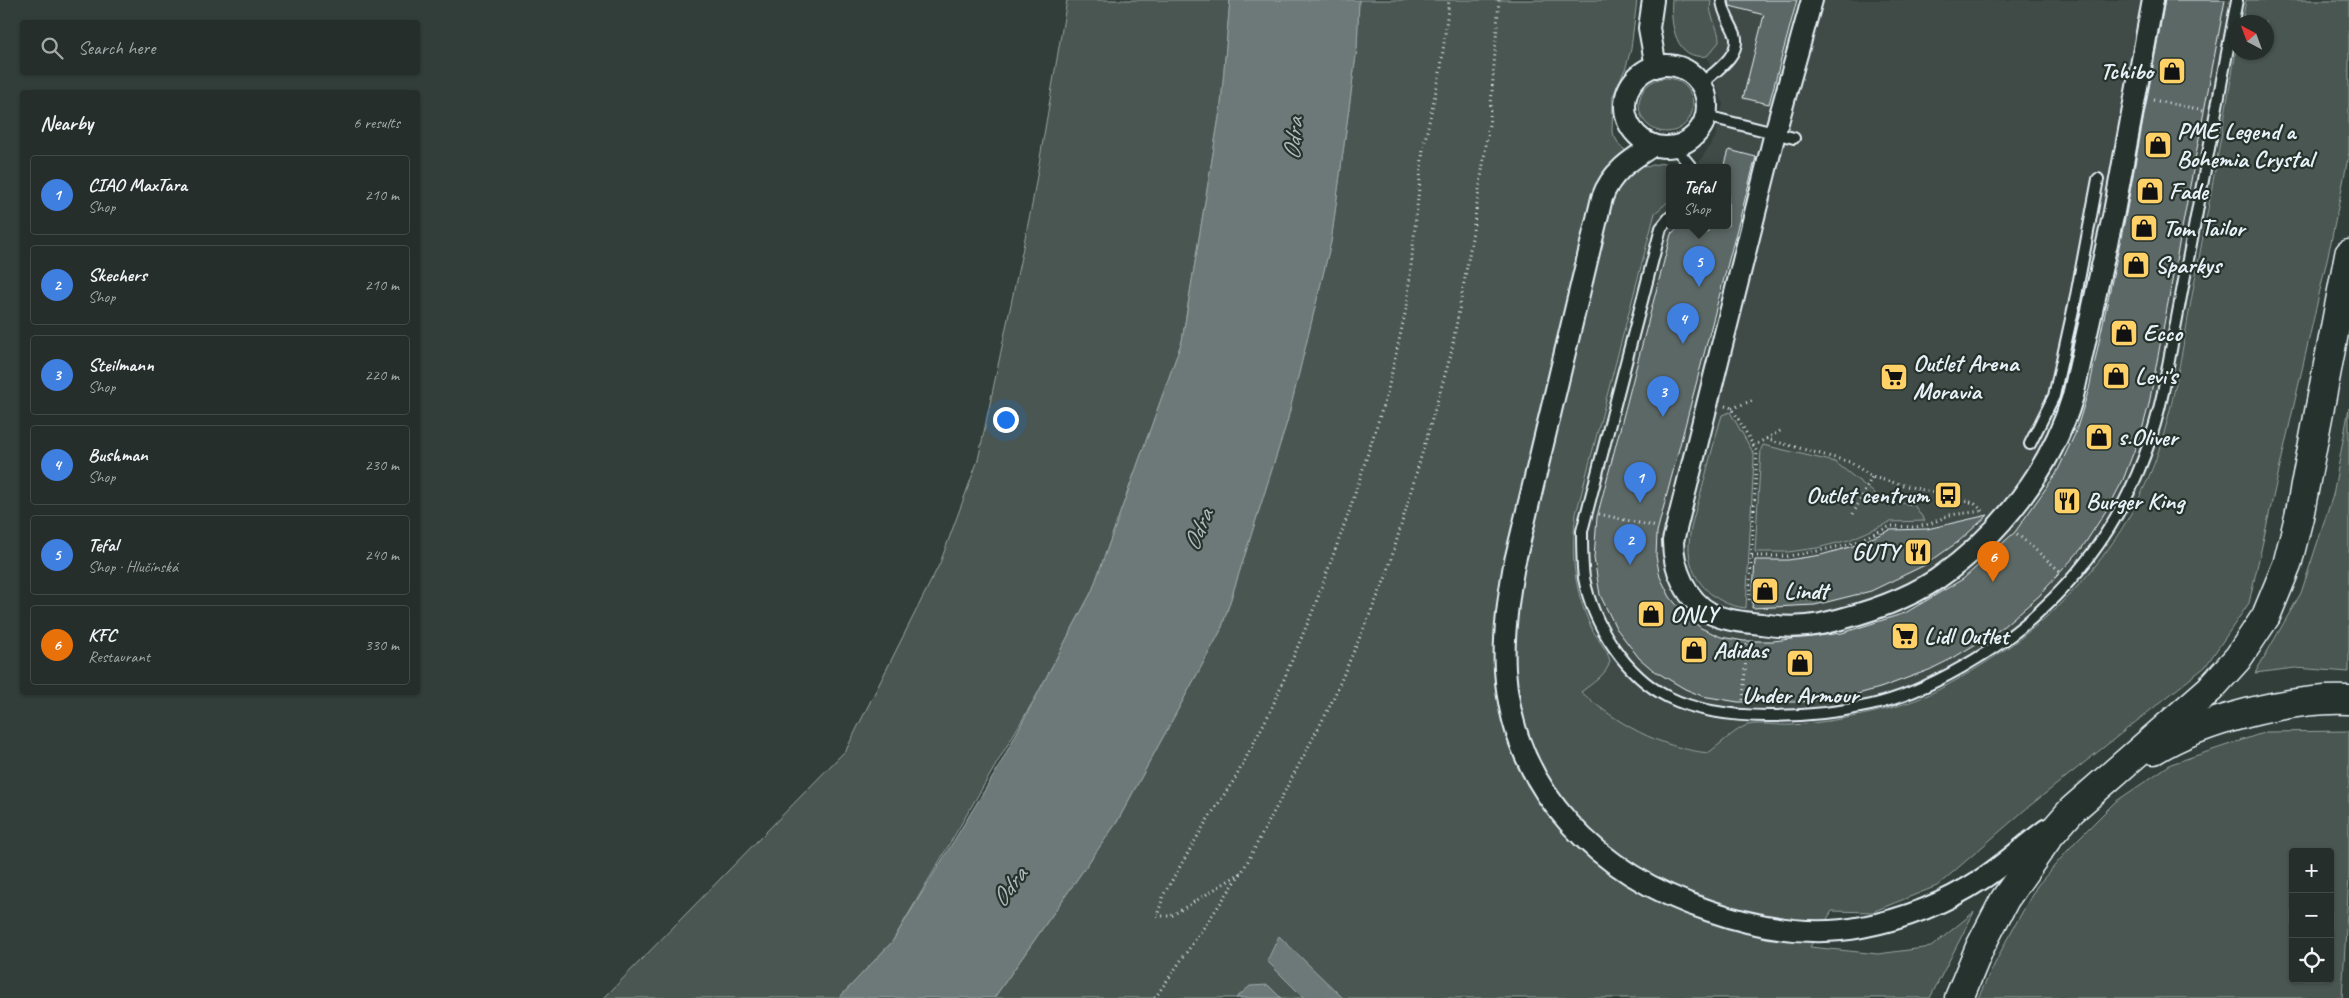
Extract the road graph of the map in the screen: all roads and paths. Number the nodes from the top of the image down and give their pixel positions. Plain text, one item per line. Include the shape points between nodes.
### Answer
1 (1449, 0) edge
2 (1499, 0) edge
3 (1653, 0) edge
4 (1722, 0) edge
5 (1812, 0) edge
6 (2153, 0) edge
7 (2237, 0) edge
8 (1656, 67) junction
9 (1701, 84) junction
10 (2135, 97) junction
11 (2216, 112) junction
12 (1706, 116) junction
13 (1785, 136) junction
14 (1654, 145) junction
15 (1674, 146) junction
16 (1689, 164) edge
17 (2098, 179) dead end
18 (1666, 222) edge
19 (2349, 254) edge
20 (1754, 400) dead end
21 (1707, 402) junction
22 (1732, 408) junction
23 (1782, 430) dead end
24 (1766, 440) junction
25 (2030, 444) dead end
26 (1753, 446) junction
27 (1872, 477) junction
28 (1587, 511) junction
29 (1983, 511) junction
30 (1854, 514) dead end
31 (2003, 522) junction
32 (1676, 531) junction
33 (1752, 556) junction
34 (2071, 580) junction
35 (1748, 623) junction
36 (2349, 700) edge
37 (1747, 716) junction
38 (2114, 774) junction
39 (2072, 810) junction
40 (1242, 872) junction
41 (1155, 998) edge
42 (1959, 998) edge

1 - 40 path via 1440,68 1423,149 1407,305 1386,394 1349,512 1314,608 1271,710 1236,776 1164,894 1157,916 1171,916
2 - 40 path via 1490,118 1471,244 1451,354 1420,468 1386,577 1330,706
3 - 8 street via 1649,28
4 - 9 lane via 1723,10 1736,36 1735,46 1730,56
5 - 13 street
6 - 10 street
7 - 11 lane
8 - 9 street via 1681,68
8 - 14 street via 1632,84 1626,105 1631,126 1641,138
9 - 12 street
10 - 11 path
10 - 31 street via 2114,212 2066,420 2031,483
11 - 34 lane via 2155,429 2135,483 2096,547
12 - 13 lane
12 - 15 street via 1691,139
13 - 21 street
14 - 15 street
14 - 39 street via 1619,170 1602,198 1517,545 1509,591 1504,651 1510,698 1522,744 1551,799 1573,828 1601,855 1649,887 1686,904 1740,921 1802,931 1846,930 1872,925 1950,898 1983,878
15 - 16 lane
17 - 25 lane via 2054,396
18 - 28 lane via 1661,228
19 - 38 highway via 2299,518 2287,565 2266,616 2238,658 2210,690
20 - 22 path
21 - 22 path
21 - 32 street
22 - 26 path
23 - 24 path
24 - 26 path
24 - 27 path via 1850,462
26 - 33 path via 1757,452
27 - 29 path via 1974,503
27 - 30 path
28 - 32 path
28 - 37 lane via 1582,532 1585,581 1602,628 1618,653 1644,682 1670,698 1704,709
29 - 31 path
29 - 33 path via 1950,515 1915,527 1891,526 1850,544 1818,551 1788,556
31 - 34 path
31 - 35 street via 1976,549 1936,580 1891,603 1820,624 1784,627
32 - 35 street via 1673,558 1680,580 1697,602 1712,614
33 - 35 path
34 - 37 lane via 2008,638 1924,686 1872,705
35 - 37 path
36 - 38 highway via 2303,703 2204,727 2161,746
38 - 39 highway
39 - 42 highway via 2035,854 2005,899
40 - 41 path

